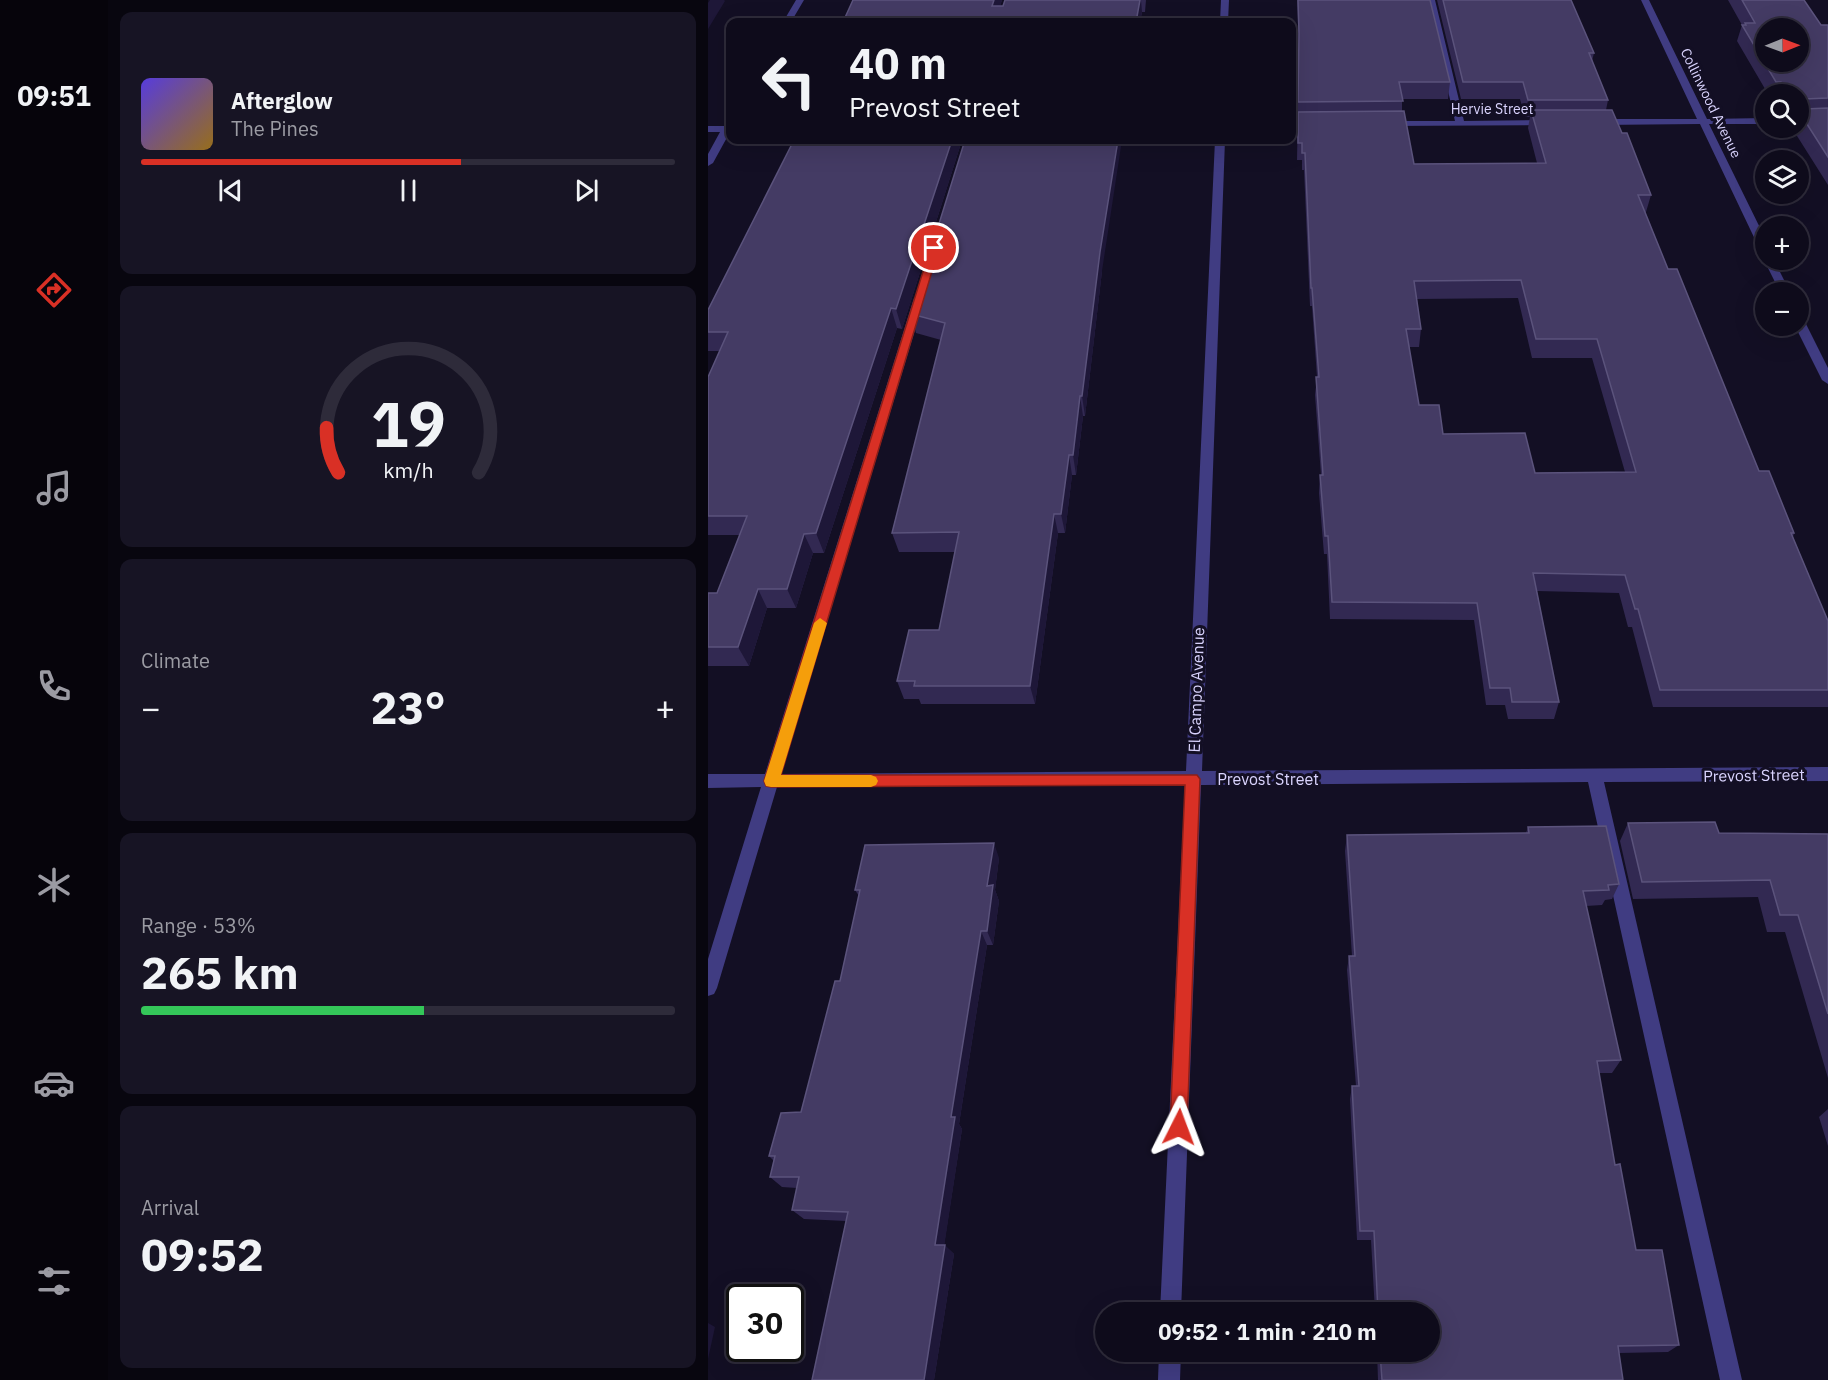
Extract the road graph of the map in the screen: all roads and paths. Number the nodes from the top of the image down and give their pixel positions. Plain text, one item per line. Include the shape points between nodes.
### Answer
1 (800, 0) edge
2 (1225, 0) edge
3 (1431, 0) edge
4 (1645, 0) edge
5 (789, 18) edge
6 (1224, 18) edge
7 (1702, 121) junction
8 (1755, 121) edge
9 (1564, 122) edge
10 (1587, 122) edge
11 (1460, 123) junction
12 (1296, 124) edge
13 (1325, 124) edge
14 (1381, 124) edge
15 (726, 127) edge
16 (708, 129) edge
17 (726, 132) edge
18 (1220, 144) edge
19 (708, 163) edge
20 (1755, 229) edge
21 (922, 286) edge
22 (1806, 336) edge
23 (1828, 380) edge
24 (1828, 774) edge
25 (1594, 776) junction
26 (1192, 779) junction
27 (708, 781) edge
28 (771, 781) junction
29 (708, 988) edge
30 (1171, 1302) edge
31 (1170, 1362) edge
32 (1169, 1380) edge
33 (1731, 1380) edge

1 - 5 street
2 - 6 street
3 - 11 street
4 - 7 street, Collinwood Avenue
7 - 8 street
7 - 10 street
7 - 20 street, Collinwood Avenue
9 - 11 street, Hervie Street
11 - 14 street, Hervie Street
12 - 13 street
15 - 16 street
17 - 19 street
18 - 26 street, El Campo Avenue
21 - 28 street
22 - 23 street
24 - 25 street, Prevost Street
25 - 26 street, Prevost Street
25 - 33 street
26 - 28 street, Prevost Street
26 - 30 street, El Campo Avenue
27 - 28 street, Prevost Street
28 - 29 street
31 - 32 street

